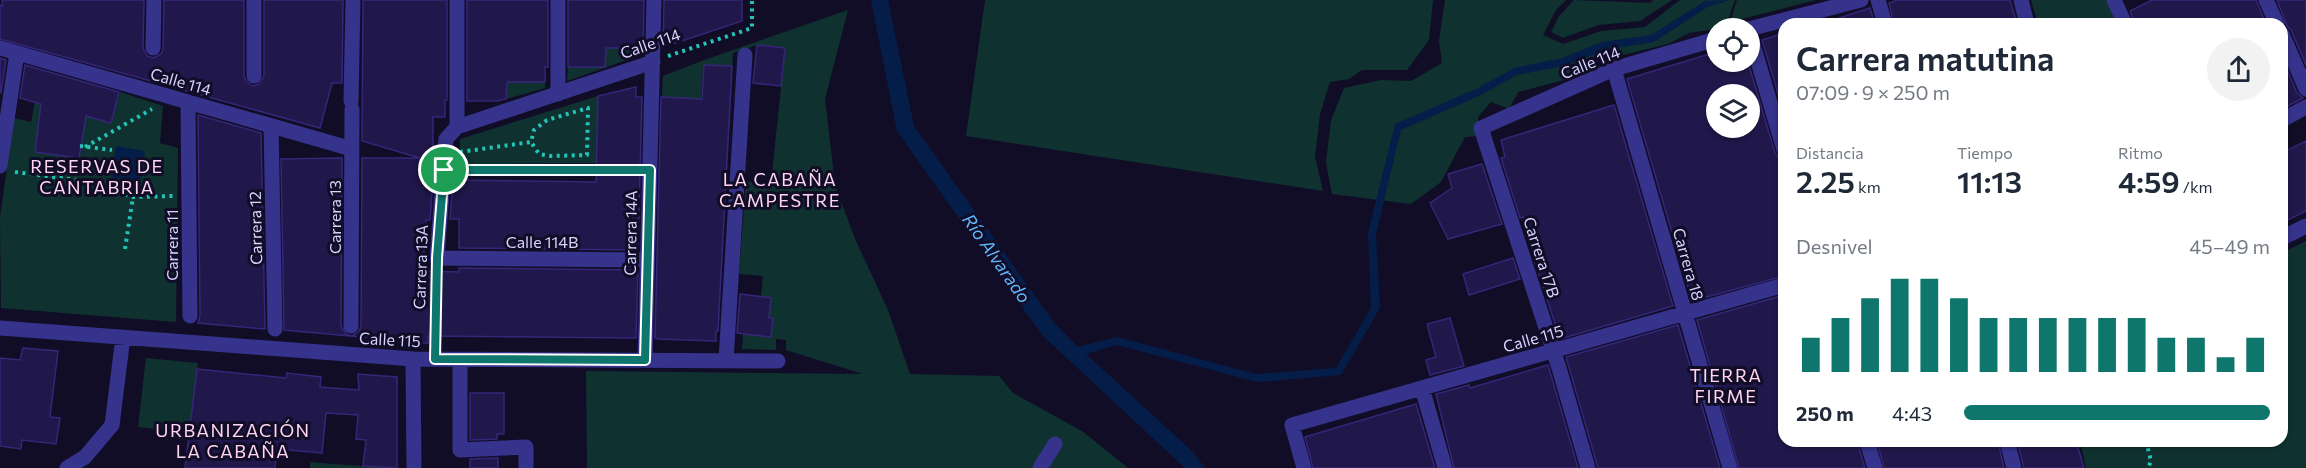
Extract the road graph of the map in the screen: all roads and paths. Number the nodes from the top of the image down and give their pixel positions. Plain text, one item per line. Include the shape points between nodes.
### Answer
1 (153, 0) edge
2 (254, 0) edge
3 (353, 0) edge
4 (457, 0) edge
5 (558, 0) edge
6 (654, 0) edge
7 (753, 0) edge
8 (1861, 0) edge
9 (1878, 0) edge
10 (2021, 0) edge
11 (2114, 0) edge
12 (2266, 0) edge
13 (1794, 18) edge
14 (1883, 18) edge
15 (2026, 18) edge
16 (2122, 18) edge
17 (2274, 18) edge
18 (1778, 22) edge
19 (1760, 27) edge
20 (1706, 42) edge
21 (0, 48) edge
22 (153, 48) dead end
23 (2288, 48) edge
24 (17, 53) junction
25 (746, 55) dead end
26 (653, 62) junction
27 (1760, 68) edge
28 (1614, 69) junction
29 (254, 76) dead end
30 (2306, 89) edge
31 (558, 94) junction
32 (188, 102) junction
33 (2306, 106) edge
34 (154, 108) dead end
35 (2288, 116) edge
36 (272, 126) junction
37 (457, 127) junction
38 (1481, 128) joint
39 (1778, 129) edge
40 (531, 142) junction
41 (352, 149) junction
42 (112, 150) dead end
43 (51, 154) dead end
44 (445, 154) junction
45 (5, 169) edge
46 (444, 170) junction
47 (650, 170) junction
48 (48, 176) junction
49 (189, 195) junction
50 (133, 197) junction
51 (2306, 226) edge
52 (2288, 235) edge
53 (126, 249) dead end
54 (437, 258) junction
55 (647, 260) junction
56 (1778, 287) edge
57 (1685, 313) junction
58 (189, 316) dead end
59 (351, 326) dead end
60 (0, 328) edge
61 (275, 329) dead end
62 (123, 338) junction
63 (1554, 350) junction
64 (413, 359) junction
65 (435, 359) junction
66 (460, 360) junction
67 (645, 360) junction
68 (726, 360) junction
69 (778, 361) dead end
70 (1422, 388) junction
71 (1055, 444) dead end
72 (1870, 447) edge
73 (2009, 447) edge
74 (2148, 447) edge
75 (67, 468) edge
76 (414, 468) edge
77 (526, 468) edge
78 (1040, 468) edge
79 (1304, 468) edge
80 (1445, 468) edge
81 (1588, 468) edge
82 (1730, 468) edge
83 (1875, 468) edge
84 (2014, 468) edge
85 (2148, 468) edge

1 - 22 street
2 - 29 street
3 - 41 street, Carrera 13
4 - 37 street, Carrera 13A
5 - 31 street
6 - 26 street, Carrera 14A
7 - 26 path, Calle 114 via 752,27
8 - 13 street
9 - 14 street
10 - 15 street
11 - 16 street
12 - 17 street
18 - 19 street
20 - 28 street, Calle 114
21 - 24 street, Calle 114
23 - 30 street
24 - 32 street, Calle 114
24 - 45 street
25 - 68 street
26 - 31 street, Calle 114
26 - 47 street, Carrera 14A
27 - 39 street
28 - 38 street, Calle 114
28 - 57 street, Carrera 18
31 - 37 street, Calle 114
32 - 36 street, Calle 114
32 - 49 street, Carrera 11
33 - 35 street
34 - 42 path via 83,146
36 - 41 street, Calle 114
36 - 61 street, Carrera 12
37 - 44 street, Carrera 13A via 446,139
38 - 63 street, Carrera 17B
40 - 40 path via 534,129 547,120 588,108 587,155 539,154
40 - 44 path
41 - 59 street, Carrera 13
43 - 48 path
44 - 46 street, Carrera 13A
45 - 48 path
46 - 47 path
46 - 54 street, Carrera 13A
47 - 55 street, Carrera 14A
48 - 50 path via 77,180
49 - 50 path
49 - 58 street, Carrera 11
50 - 53 path
51 - 52 street
54 - 55 street, Calle 114B
54 - 65 path, Carrera 13A
55 - 67 street, Carrera 14A
56 - 57 street, Calle 115
57 - 63 street, Calle 115
57 - 82 street, Carrera 18
60 - 62 street, Calle 115
62 - 64 street, Calle 115
62 - 75 street via 112,424 85,457
63 - 70 street, Calle 115
63 - 81 street, Carrera 17B
64 - 65 street, Calle 115
64 - 76 street
65 - 66 street, Calle 115
66 - 67 street, Calle 115
66 - 77 street via 460,450 526,447
67 - 68 street, Calle 115
68 - 69 street, Calle 115
70 - 79 street, Calle 115 via 1292,425
70 - 80 street
71 - 78 street
72 - 83 street
73 - 84 street
74 - 85 path via 2151,461

